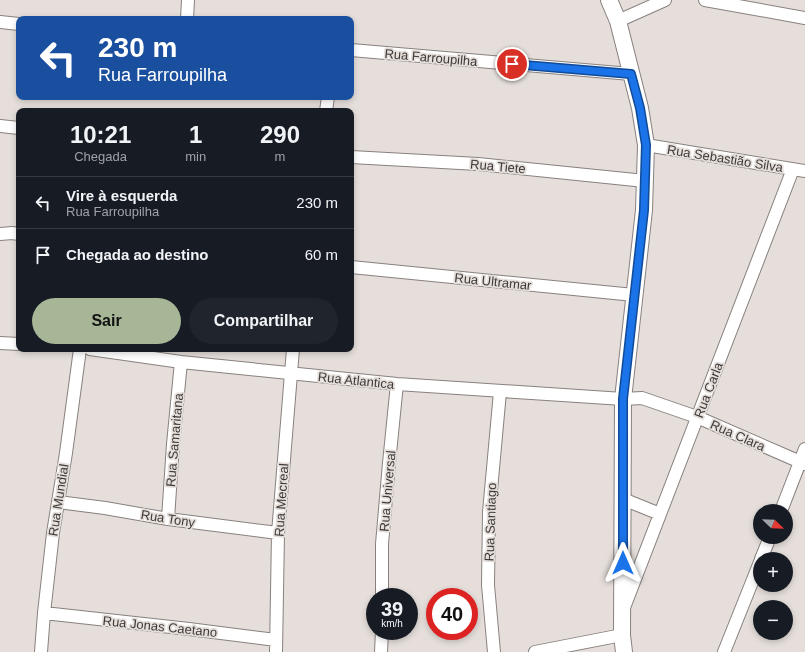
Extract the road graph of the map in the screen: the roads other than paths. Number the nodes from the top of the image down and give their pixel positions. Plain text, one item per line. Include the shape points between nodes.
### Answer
1 (188, 0) edge
2 (609, 0) edge
3 (664, 0) edge
4 (705, 0) edge
5 (187, 16) edge
6 (805, 18) edge
7 (618, 21) junction
8 (0, 22) edge
9 (16, 24) edge
10 (354, 50) edge
11 (631, 74) junction
12 (0, 126) edge
13 (16, 128) edge
14 (646, 145) junction
15 (354, 157) edge
16 (799, 170) edge
17 (645, 181) junction
18 (0, 234) edge
19 (16, 234) edge
20 (354, 268) edge
21 (634, 295) junction
22 (0, 343) edge
23 (16, 344) edge
24 (80, 352) edge
25 (111, 352) edge
26 (293, 352) edge
27 (181, 362) junction
28 (291, 373) junction
29 (397, 384) junction
30 (500, 392) junction
31 (623, 399) junction
32 (697, 417) junction
33 (805, 449) edge
34 (802, 463) edge
35 (623, 499) junction
36 (58, 502) junction
37 (783, 504) edge
38 (660, 514) junction
39 (168, 519) junction
40 (278, 533) junction
41 (753, 580) edge
42 (382, 588) edge
43 (622, 610) junction
44 (44, 614) junction
45 (622, 635) junction
46 (382, 640) edge
47 (276, 646) edge
48 (41, 652) edge
49 (381, 652) edge
50 (494, 652) edge
51 (535, 652) edge
52 (624, 652) edge
53 (724, 652) edge

1 - 5 street
2 - 7 street
3 - 7 street
4 - 6 street
7 - 11 street
8 - 9 street
10 - 11 street, Rua Farroupilha
11 - 14 street
12 - 13 street
14 - 16 street, Rua Sebastião Silva
14 - 17 street
15 - 17 street, Rua Tiete via 478,164
16 - 32 street, Rua Carla
17 - 21 street
18 - 19 street
20 - 21 street, Rua Ultramar
21 - 31 street
22 - 23 street
24 - 36 street, Rua Mundial
25 - 27 street, Rua Atlantica
26 - 28 street, Rua Mecreal
27 - 28 street, Rua Atlantica
27 - 39 street, Rua Samaritana
28 - 29 street, Rua Atlantica
28 - 40 street, Rua Mecreal
29 - 30 street, Rua Atlantica
29 - 42 street, Rua Universal via 382,544
30 - 31 street, Rua Atlantica
30 - 50 street, Rua Santiago via 489,512 488,584
31 - 32 street, Rua Clara via 642,398
31 - 35 street
32 - 34 street, Rua Clara
32 - 38 street, Rua Carla
33 - 34 street
34 - 37 street
35 - 38 street
35 - 43 street
36 - 39 street, Rua Tony
36 - 44 street, Rua Mundial
38 - 43 street, Rua Carla
39 - 40 street, Rua Tony
40 - 47 street, Rua Mecreal
41 - 53 street
43 - 45 street
44 - 47 street, Rua Jonas Caetano via 189,629
44 - 48 street, Rua Mundial
45 - 51 street
45 - 52 street
46 - 49 street

